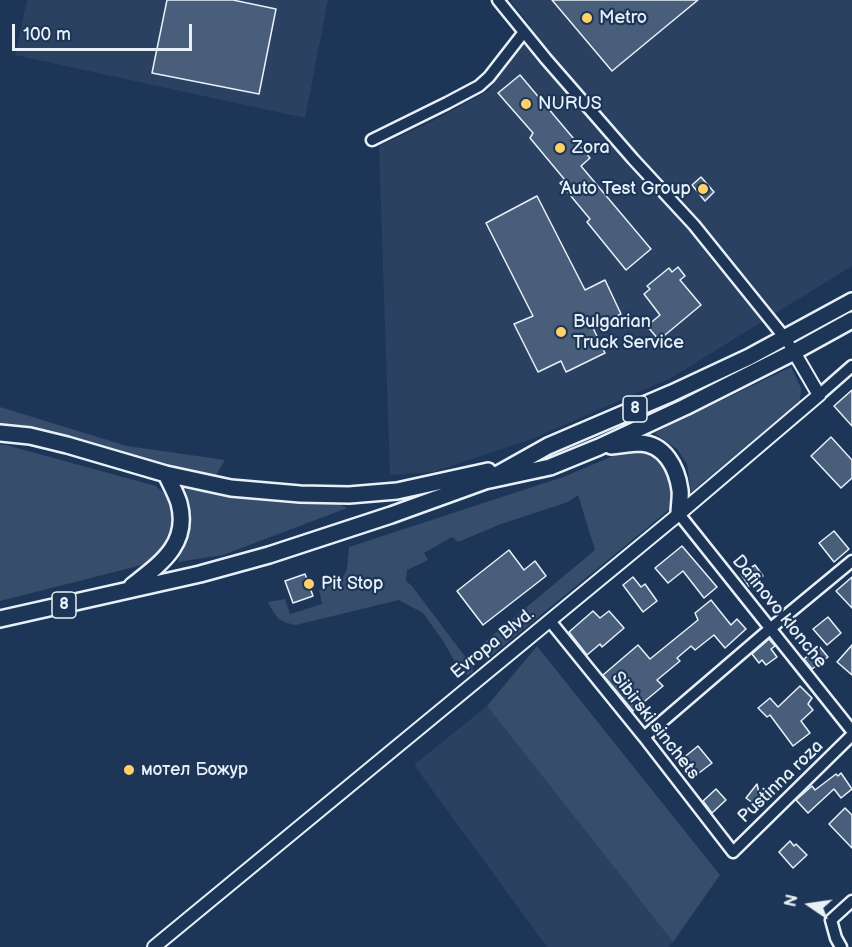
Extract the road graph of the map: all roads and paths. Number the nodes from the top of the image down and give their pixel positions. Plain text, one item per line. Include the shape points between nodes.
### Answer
1 (498, 0) edge
2 (524, 32) junction
3 (372, 140) dead end
4 (852, 301) edge
5 (852, 320) edge
6 (785, 338) junction
7 (794, 352) junction
8 (852, 366) edge
9 (819, 395) junction
10 (0, 433) edge
11 (599, 447) junction
12 (512, 466) junction
13 (166, 474) junction
14 (485, 481) junction
15 (679, 514) junction
16 (852, 561) edge
17 (128, 590) junction
18 (0, 619) edge
19 (550, 621) junction
20 (771, 628) junction
21 (852, 731) edge
22 (852, 735) edge
23 (644, 737) junction
24 (733, 852) joint
25 (852, 901) edge
26 (154, 947) edge
27 (841, 947) edge

1 - 2 street
2 - 3 street via 479,86
2 - 6 street via 694,225
4 - 6 main road, 8
5 - 7 main road, 8
6 - 7 street
6 - 12 main road, 8
7 - 9 street
7 - 11 main road, 8
8 - 9 street, Evropa Blvd.
9 - 15 street, Evropa Blvd.
10 - 13 main road via 68,445
11 - 14 main road, 8 via 550,467
11 - 15 main road via 641,443 668,456 680,491
12 - 13 main road via 414,488 349,495 231,488
12 - 14 main road, 8
13 - 17 main road via 181,513 179,535 159,565
14 - 17 main road, 8 via 269,555
15 - 19 street, Evropa Blvd.
15 - 20 street, Dafinovo klonche
16 - 20 street
17 - 18 main road, 8
19 - 23 street, Sibirski sinchets
19 - 26 street, Evropa Blvd.
20 - 21 street, Dafinovo klonche
20 - 23 street
22 - 24 street, Pustinna roza
23 - 24 street, Sibirski sinchets
25 - 27 street via 831,920

